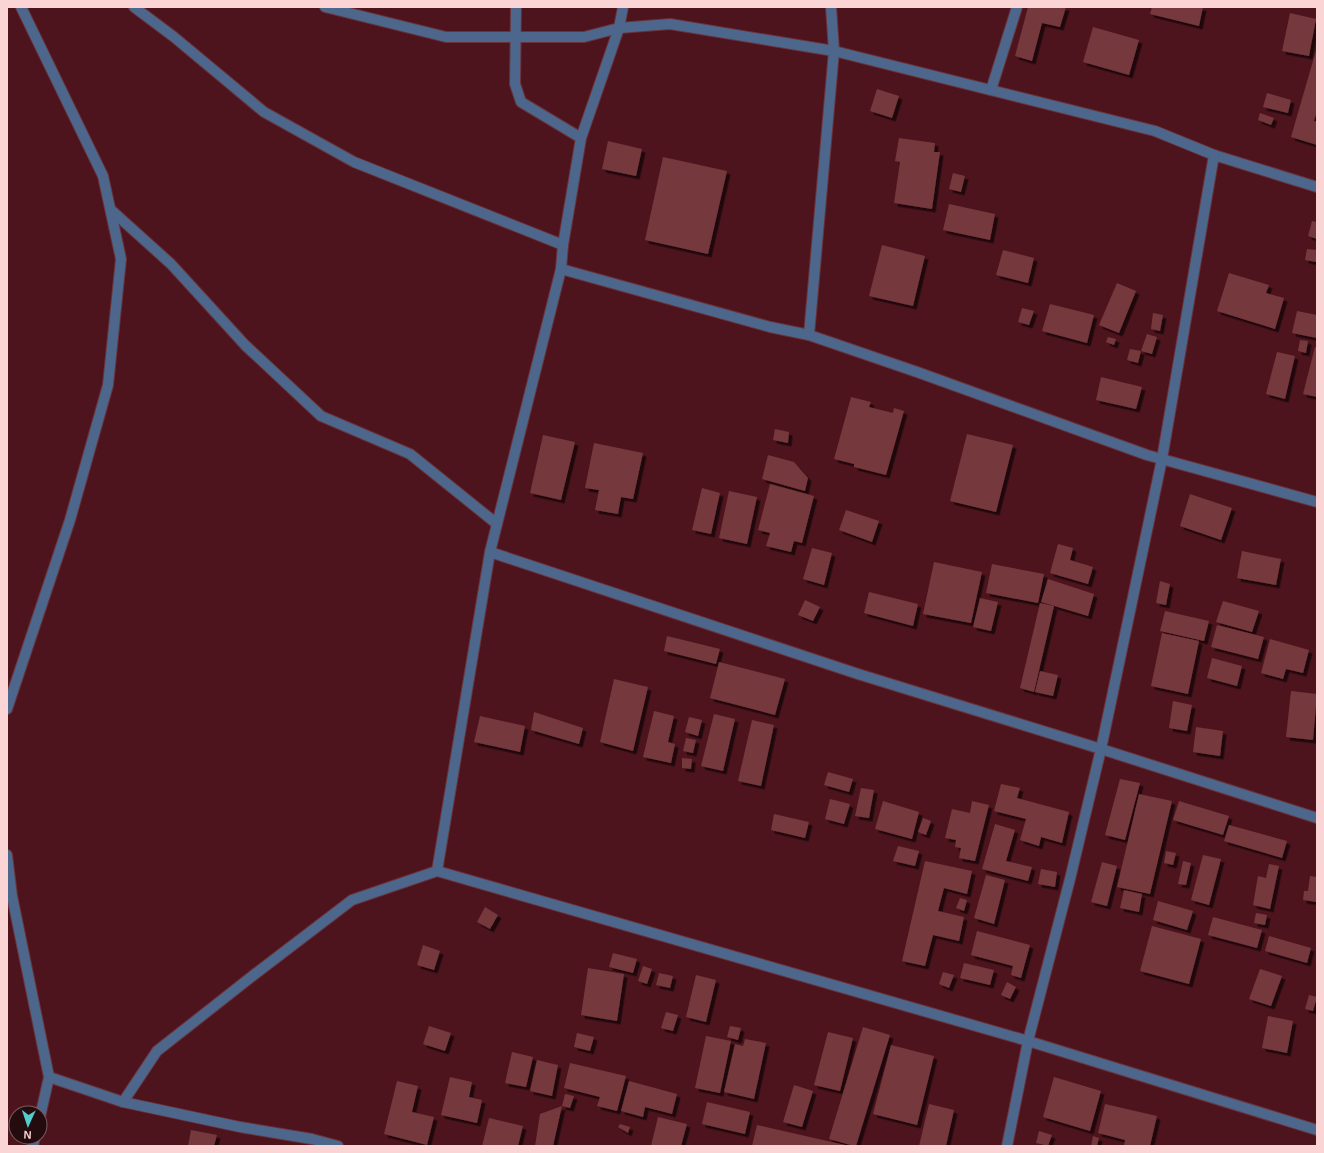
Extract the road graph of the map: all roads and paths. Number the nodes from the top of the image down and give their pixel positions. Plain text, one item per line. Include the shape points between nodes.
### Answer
1 (21, 7) edge
2 (134, 7) edge
3 (325, 7) edge
4 (516, 7) edge
5 (623, 7) edge
6 (831, 7) edge
7 (1017, 7) edge
8 (619, 28) junction
9 (515, 38) junction
10 (834, 52) junction
11 (991, 90) junction
12 (581, 138) junction
13 (1214, 155) junction
14 (1317, 187) edge
15 (111, 210) junction
16 (563, 244) junction
17 (561, 269) junction
18 (809, 335) junction
19 (1162, 459) junction
20 (1317, 502) edge
21 (497, 524) junction
22 (490, 552) junction
23 (7, 709) edge
24 (1101, 749) junction
25 (1317, 818) edge
26 (7, 855) edge
27 (437, 871) junction
28 (1028, 1040) junction
29 (49, 1077) junction
30 (123, 1102) junction
31 (43, 1105) edge
32 (1317, 1130) edge
33 (338, 1146) edge
34 (1007, 1146) edge

1 - 15 street via 103,176
2 - 16 street via 264,112 354,162
3 - 9 street via 446,37
4 - 9 street
5 - 8 street
6 - 10 street
7 - 11 street
8 - 9 street via 584,37
8 - 10 street via 670,24
8 - 12 street
9 - 12 street via 515,84 521,102
10 - 11 street
10 - 18 street
11 - 13 street via 1155,131
12 - 16 street
13 - 14 street
13 - 19 street
15 - 21 street via 171,264 245,345 321,416 410,454
15 - 23 street via 121,259 108,385 70,520
16 - 17 street
17 - 18 street via 762,325
17 - 21 street
18 - 19 street
19 - 20 street
19 - 24 street
21 - 22 street
22 - 24 street via 850,672
22 - 27 street
24 - 25 street
24 - 28 street
26 - 29 street via 12,896
27 - 28 street
27 - 30 street via 352,900 157,1051
28 - 32 street
28 - 34 street
29 - 30 street
29 - 31 street
30 - 33 street

